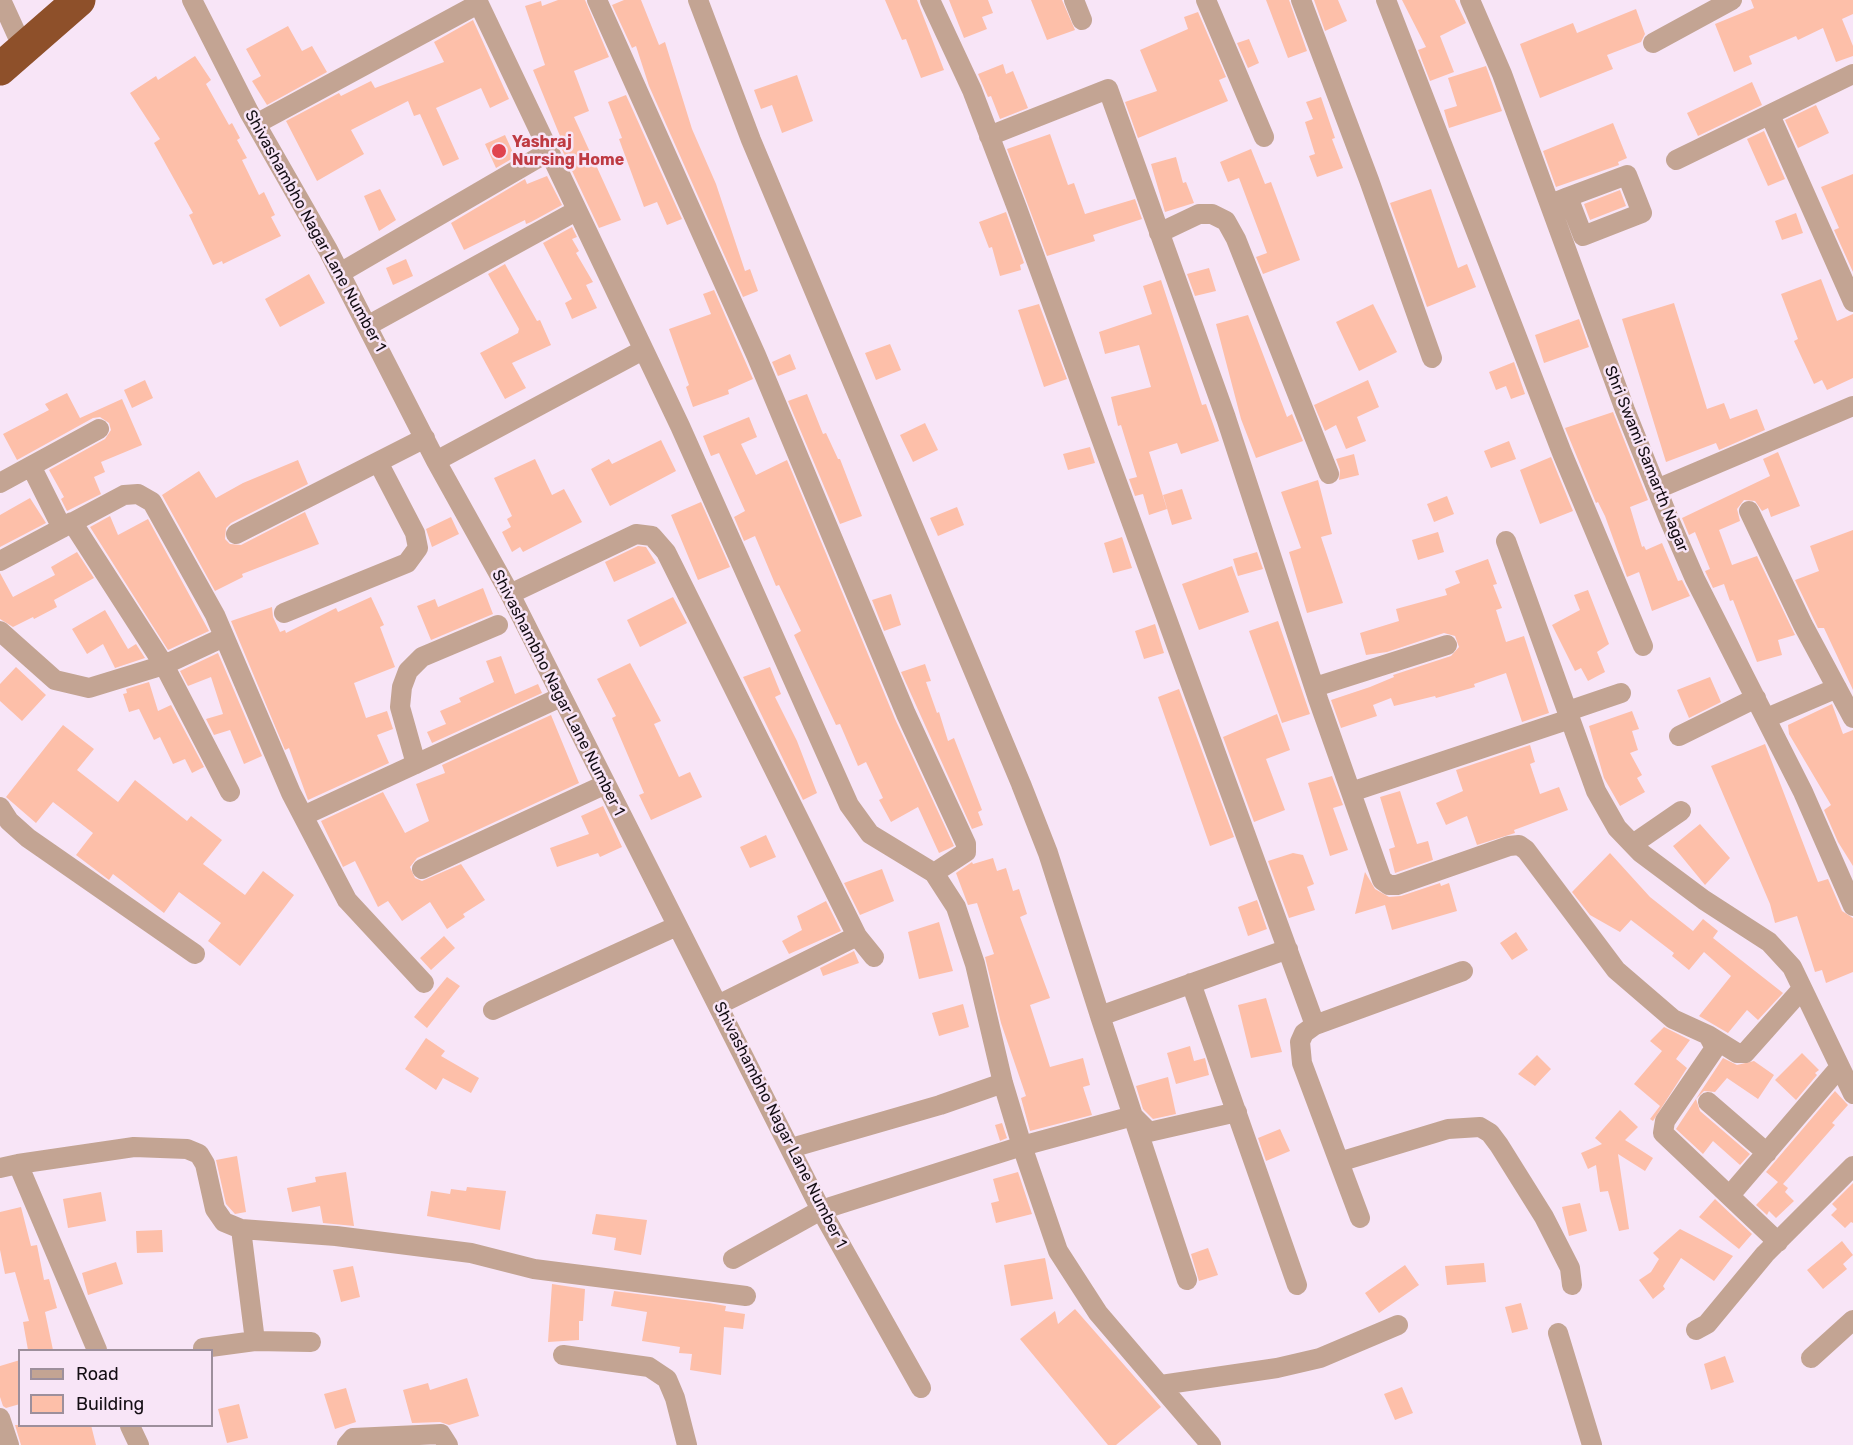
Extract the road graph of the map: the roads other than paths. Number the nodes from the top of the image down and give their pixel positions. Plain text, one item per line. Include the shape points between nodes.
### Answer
1 (1, 0) edge
2 (54, 0) edge
3 (79, 0) edge
4 (192, 0) edge
5 (597, 0) edge
6 (698, 0) edge
7 (930, 0) edge
8 (1074, 0) edge
9 (1206, 0) edge
10 (1301, 0) edge
11 (1386, 0) edge
12 (1470, 0) edge
13 (1732, 0) edge
14 (478, 2) edge
15 (1082, 20) dead end
16 (8, 42) edge
17 (1653, 44) dead end
18 (0, 69) edge
19 (1853, 74) edge
20 (1770, 115) junction
21 (256, 124) junction
22 (989, 136) junction
23 (1264, 137) dead end
24 (548, 152) junction
25 (1676, 160) dead end
26 (576, 211) junction
27 (1160, 233) junction
28 (340, 273) junction
29 (1853, 302) edge
30 (368, 326) junction
31 (643, 350) junction
32 (1432, 358) dead end
33 (1853, 406) edge
34 (99, 429) dead end
35 (425, 438) junction
36 (436, 461) junction
37 (378, 462) junction
38 (31, 466) junction
39 (1329, 474) dead end
40 (0, 483) edge
41 (1657, 489) junction
42 (1749, 511) dead end
43 (67, 525) junction
44 (237, 534) dead end
45 (1506, 541) dead end
46 (0, 561) edge
47 (510, 594) junction
48 (284, 613) dead end
49 (498, 626) dead end
50 (0, 632) edge
51 (224, 637) junction
52 (1448, 645) dead end
53 (1643, 646) dead end
54 (164, 665) junction
55 (1315, 687) junction
56 (1837, 688) junction
57 (1621, 693) dead end
58 (561, 697) junction
59 (1756, 698) junction
60 (1569, 715) junction
61 (1767, 718) junction
62 (1853, 718) edge
63 (1679, 736) dead end
64 (416, 764) junction
65 (604, 785) junction
66 (230, 792) dead end
67 (1351, 792) junction
68 (0, 807) edge
69 (1681, 811) dead end
70 (303, 816) junction
71 (1633, 844) junction
72 (422, 869) dead end
73 (934, 873) junction
74 (1853, 906) edge
75 (677, 926) junction
76 (857, 936) junction
77 (1288, 949) junction
78 (195, 954) dead end
79 (874, 957) dead end
80 (1463, 971) dead end
81 (424, 983) dead end
82 (1191, 983) junction
83 (1802, 989) junction
84 (718, 1005) junction
85 (493, 1010) dead end
86 (1100, 1016) junction
87 (1315, 1024) junction
88 (1708, 1035) junction
89 (1839, 1068) junction
90 (1003, 1083) junction
91 (1853, 1094) edge
92 (1708, 1102) dead end
93 (1237, 1112) junction
94 (1133, 1116) junction
95 (1022, 1146) junction
96 (791, 1148) junction
97 (1767, 1152) junction
98 (1339, 1162) junction
99 (9, 1166) edge
100 (1853, 1166) edge
101 (1731, 1194) junction
102 (821, 1210) junction
103 (1360, 1218) dead end
104 (241, 1229) junction
105 (1778, 1242) junction
106 (733, 1259) dead end
107 (1187, 1280) dead end
108 (1298, 1285) dead end
109 (1572, 1285) dead end
110 (746, 1296) dead end
111 (1853, 1320) edge
112 (1398, 1325) dead end
113 (1696, 1330) dead end
114 (1558, 1333) dead end
115 (255, 1341) junction
116 (311, 1342) dead end
117 (203, 1348) dead end
118 (97, 1349) edge
119 (564, 1355) dead end
120 (1810, 1359) dead end
121 (1161, 1385) junction
122 (921, 1388) dead end
123 (0, 1418) edge
124 (131, 1427) edge
125 (9, 1445) edge
126 (139, 1445) edge
127 (345, 1445) edge
128 (448, 1445) edge
129 (687, 1445) edge
130 (1211, 1445) edge
131 (1592, 1445) edge

1 - 16 street
2 - 16 highway
3 - 18 highway
4 - 21 street, Shivashambho Nagar Lane Number 1
5 - 73 street via 756,355 906,714 966,844 966,852
6 - 86 street via 751,140 1021,784
7 - 22 street
8 - 15 street
9 - 23 street
10 - 32 street
11 - 53 street via 1562,453
12 - 41 street, Shri Swami Samarth Nagar via 1559,201
13 - 17 street
14 - 21 street
14 - 24 street
19 - 20 street
20 - 25 street
20 - 29 street
21 - 28 street, Shivashambho Nagar Lane Number 1
22 - 27 street via 1108,89
22 - 77 street
24 - 26 street
24 - 28 street
26 - 30 street
26 - 31 street
27 - 39 street via 1199,214 1212,214 1226,221
27 - 55 street
28 - 30 street, Shivashambho Nagar Lane Number 1
30 - 35 street, Shivashambho Nagar Lane Number 1
31 - 36 street
31 - 73 street via 849,805 870,834
33 - 41 street
34 - 38 street
35 - 36 street, Shivashambho Nagar Lane Number 1
35 - 37 street
36 - 47 street, Shivashambho Nagar Lane Number 1
37 - 44 street
37 - 48 street via 415,532 418,548 407,563
38 - 40 street
38 - 43 street
41 - 59 street, Shri Swami Samarth Nagar via 1695,579
42 - 56 street
43 - 46 street
43 - 51 street via 124,495 138,494 152,502
43 - 54 street
45 - 60 street
47 - 58 street, Shivashambho Nagar Lane Number 1
47 - 76 street via 636,534 652,536 666,552
49 - 64 street via 422,657 408,671 400,707
50 - 54 street via 55,680 89,688
51 - 54 street
51 - 70 street
52 - 55 street
54 - 66 street
55 - 67 street
56 - 61 street
56 - 62 street
57 - 60 street
58 - 64 street
58 - 65 street, Shivashambho Nagar Lane Number 1
59 - 61 street, Shri Swami Samarth Nagar
59 - 63 street
60 - 67 street
60 - 71 street via 1596,791 1617,828
61 - 74 street, Shri Swami Samarth Nagar
64 - 70 street
65 - 72 street
65 - 75 street, Shivashambho Nagar Lane Number 1
67 - 88 street via 1378,871 1389,885 1519,845 1616,970 1673,1019
68 - 78 street via 28,838
69 - 71 street
70 - 81 street via 346,900
71 - 83 street via 1704,900 1769,942 1792,968
73 - 90 street via 956,907 975,964
75 - 84 street, Shivashambho Nagar Lane Number 1
75 - 85 street
76 - 79 street
76 - 84 street
77 - 82 street
77 - 87 street
80 - 87 street
82 - 86 street
82 - 93 street
83 - 88 street via 1745,1053 1737,1053
83 - 89 street
84 - 96 street, Shivashambho Nagar Lane Number 1
86 - 94 street
87 - 98 street via 1304,1033 1299,1052
88 - 101 street via 1715,1048 1665,1120 1663,1133
89 - 91 street
89 - 97 street
90 - 95 street
90 - 96 street
92 - 97 street
93 - 94 street via 1149,1132
93 - 108 street
94 - 95 street
94 - 107 street
95 - 102 street
95 - 121 street via 1059,1251 1098,1313
96 - 102 street, Shivashambho Nagar Lane Number 1
97 - 101 street
98 - 103 street
98 - 109 street via 1448,1129 1480,1127 1499,1145 1544,1217 1570,1268
99 - 104 street via 134,1147 187,1149 199,1154 205,1164 215,1209 224,1222
99 - 118 street
100 - 105 street
101 - 105 street
102 - 106 street
102 - 122 street, Shivashambho Nagar Lane Number 1
104 - 110 street via 471,1253 534,1269
104 - 115 street
105 - 113 street via 1707,1324
111 - 120 street
112 - 121 street via 1320,1358
114 - 131 street
115 - 116 street
115 - 117 street
119 - 129 street via 649,1367 667,1379
121 - 130 street
123 - 125 street
124 - 126 street
127 - 128 street via 353,1438 441,1434

